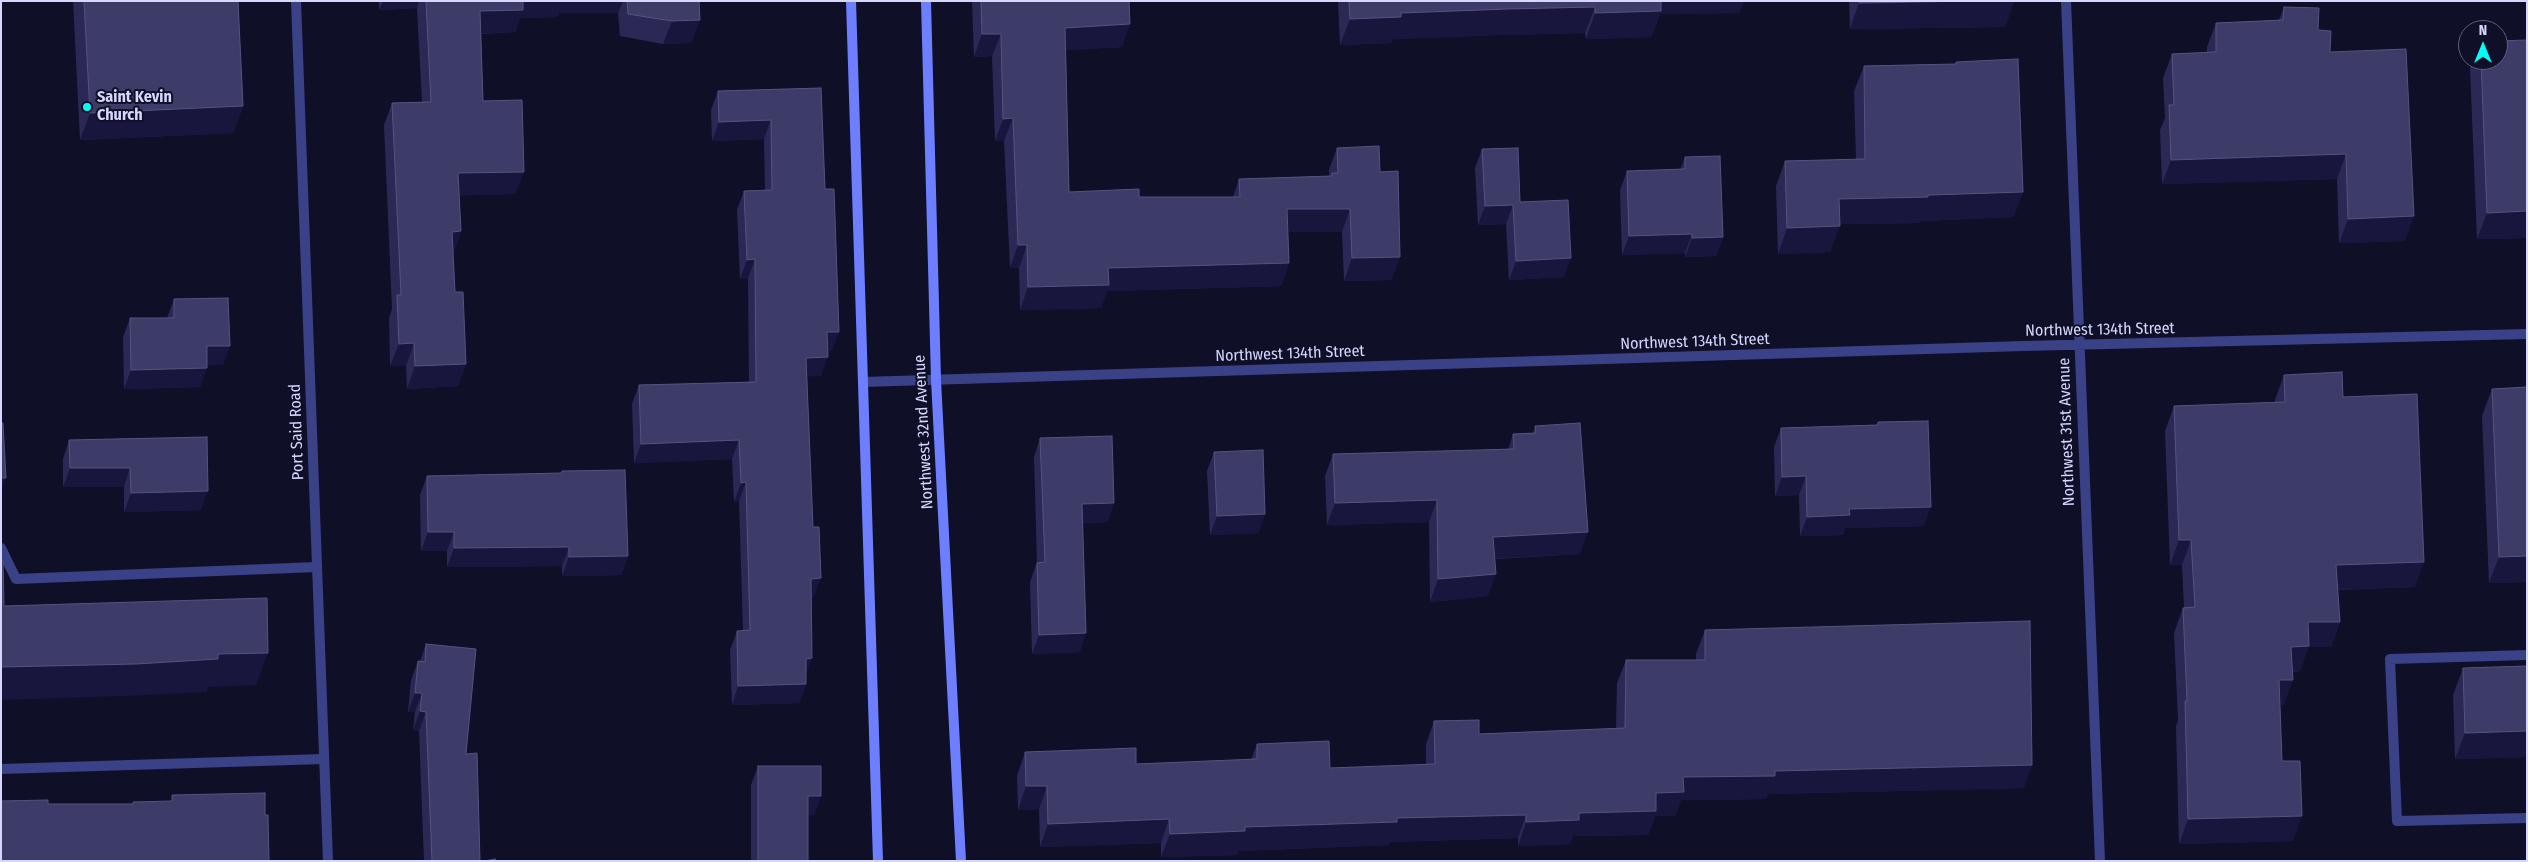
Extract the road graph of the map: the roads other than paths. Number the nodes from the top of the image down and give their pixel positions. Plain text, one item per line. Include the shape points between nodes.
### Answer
1 (296, 1) edge
2 (851, 1) edge
3 (926, 1) edge
4 (2066, 1) edge
5 (2527, 334) edge
6 (2079, 346) junction
7 (936, 380) junction
8 (863, 382) junction
9 (1, 548) edge
10 (317, 567) junction
11 (2527, 655) edge
12 (324, 760) junction
13 (1, 768) edge
14 (2527, 818) edge
15 (328, 861) edge
16 (878, 861) edge
17 (961, 861) edge
18 (2100, 861) edge

1 - 10 street, Port Said Road
2 - 8 main road
3 - 7 main road, Northwest 32nd Avenue
4 - 6 street, Northwest 31st Avenue
5 - 6 street, Northwest 134th Street
6 - 7 street, Northwest 134th Street
6 - 18 street, Northwest 31st Avenue
7 - 8 street, Northwest 134th Street
7 - 17 main road, Northwest 32nd Avenue
8 - 16 main road
9 - 10 street via 16,579
10 - 12 street, Port Said Road
11 - 14 street via 2390,659 2397,821
12 - 13 street
12 - 15 street, Port Said Road

